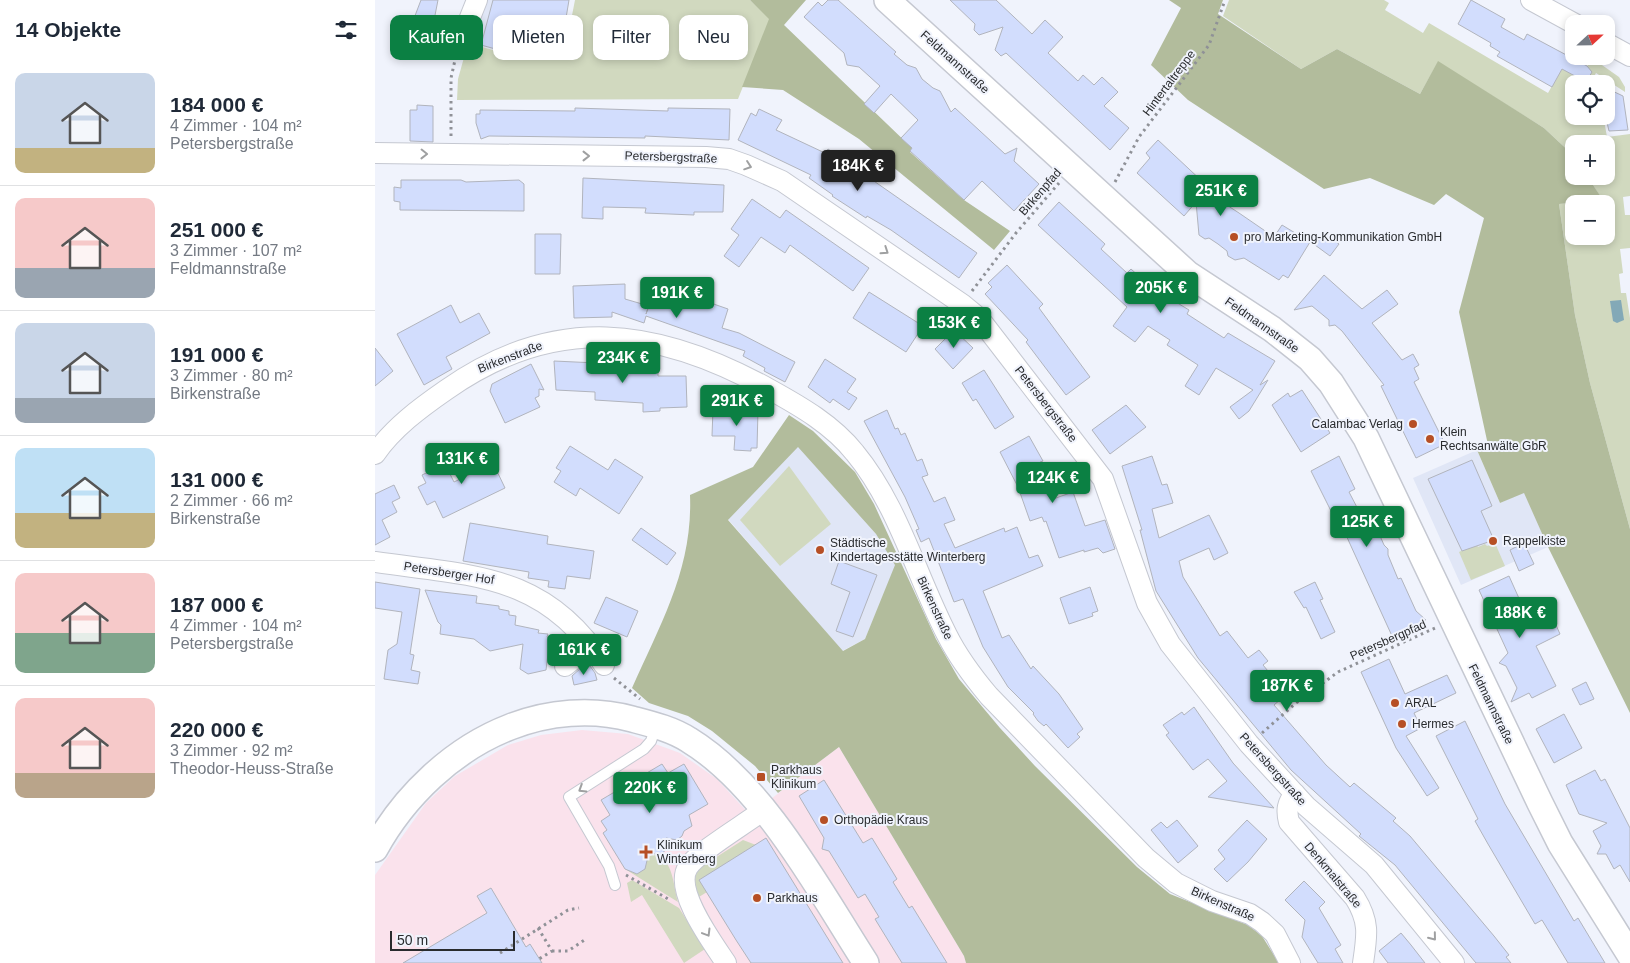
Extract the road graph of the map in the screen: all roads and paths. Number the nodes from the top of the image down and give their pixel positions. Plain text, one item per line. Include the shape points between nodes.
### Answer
1 (477, 0) edge
2 (887, 0) edge
3 (1225, 0) edge
4 (1531, 0) edge
5 (1564, 13) edge
6 (469, 15) edge
7 (1615, 48) edge
8 (1630, 56) edge
9 (452, 60) edge
10 (451, 116) dead end
11 (375, 153) edge
12 (1071, 169) junction
13 (1120, 174) dead end
14 (978, 283) dead end
15 (375, 454) edge
16 (375, 562) edge
17 (1451, 621) junction
18 (591, 645) junction
19 (565, 666) dead end
20 (607, 670) joint
21 (639, 698) dead end
22 (656, 725) junction
23 (1262, 733) dead end
24 (1295, 794) junction
25 (765, 809) junction
26 (375, 849) edge
27 (609, 866) junction
28 (615, 885) dead end
29 (689, 902) junction
30 (579, 908) dead end
31 (538, 928) junction
32 (586, 940) dead end
33 (552, 951) junction
34 (500, 953) dead end
35 (1630, 955) edge
36 (539, 959) dead end
37 (725, 963) edge
38 (866, 963) edge
39 (1290, 963) edge
40 (1363, 963) edge
41 (1455, 963) edge

1 - 6 street
2 - 12 street, Feldmannstraße
3 - 13 path, Hintertaltreppe via 1209,45 1139,137
4 - 5 street
7 - 8 street
9 - 10 path
11 -> 24 street, Petersbergstraße via 705,156 729,159 782,180 949,295 979,318 1095,467 1109,493 1143,593 1156,621 1187,667
12 - 14 path, Birkenpfad
12 - 17 street, Feldmannstraße via 1188,274 1275,331 1310,359 1331,384 1366,438
15 - 39 street, Birkenstraße via 418,410 470,373 552,341 619,337 661,344 694,354 749,378 797,404 837,434 864,464 885,498 947,636 969,672 989,696 1146,858 1176,882 1262,922 1275,934
16 - 18 street, Petersberger Hof via 498,581 547,604
17 - 23 path, Petersbergpfad via 1338,672
17 - 35 street, Feldmannstraße via 1556,835
18 - 19 street
18 - 20 street, Petersberger Hof
20 - 21 path
22 - 25 street via 688,739 706,752
22 - 26 street via 619,715 573,713 525,721 503,730 469,748 431,777 408,802
22 -> 27 lane via 651,741 644,749 569,797
24 - 40 street, Denkmalstraße via 1288,802 1289,822 1364,911 1367,926
24 -> 41 street, Petersbergstraße via 1374,865
25 - 29 street via 688,867 684,879
25 - 38 street
27 - 28 lane
27 - 29 path via 679,905
29 -> 37 street
30 - 31 path via 569,910
31 - 33 path
31 - 34 path
32 - 33 path via 568,951
33 - 36 path

